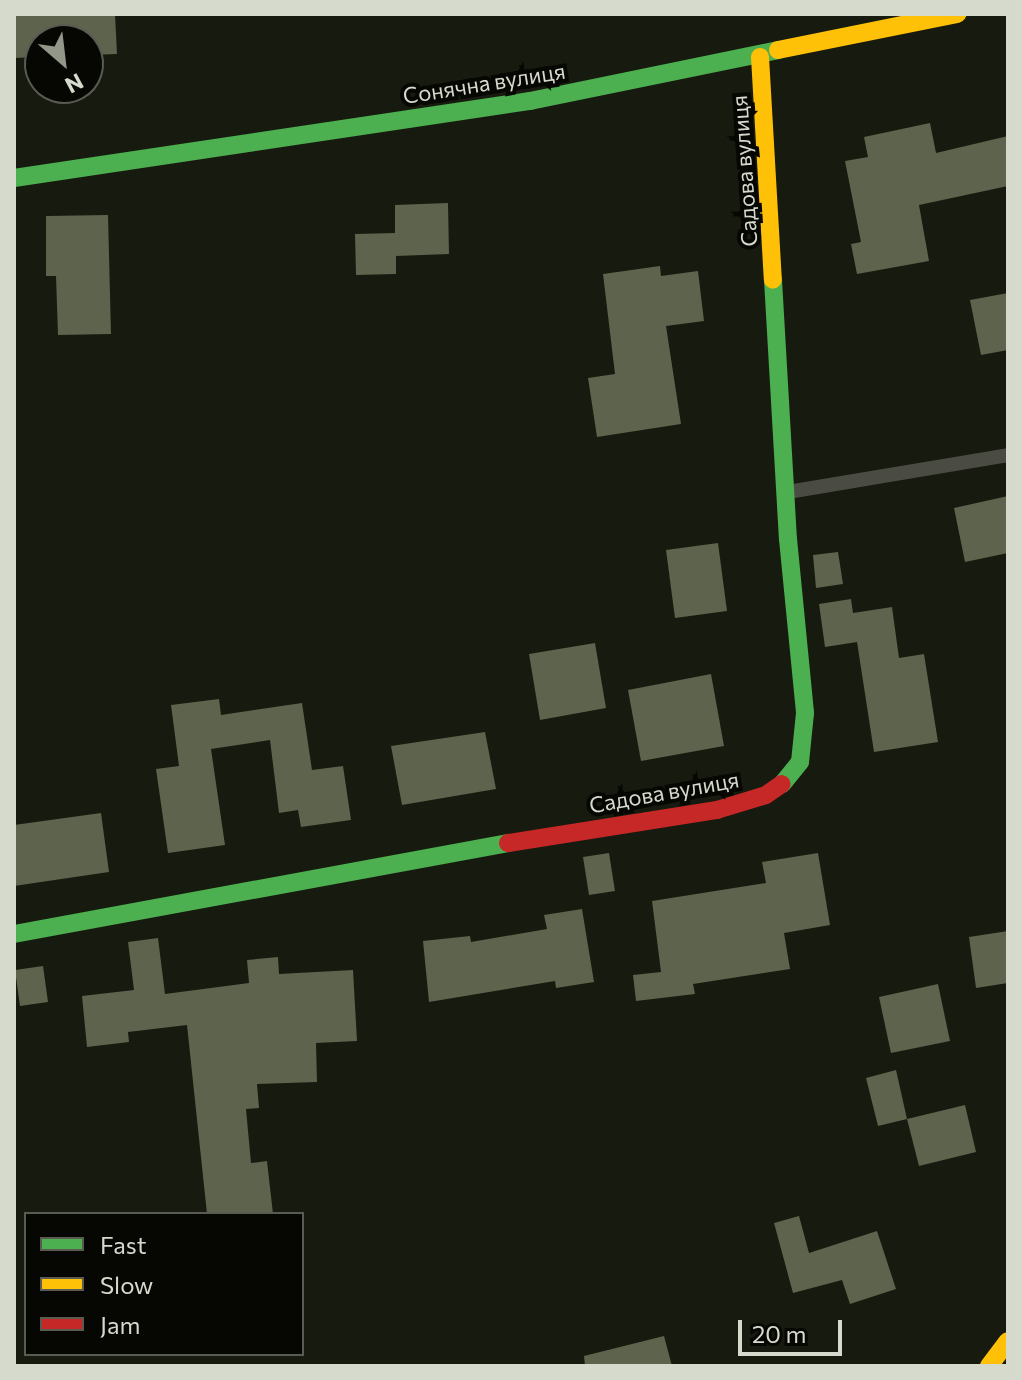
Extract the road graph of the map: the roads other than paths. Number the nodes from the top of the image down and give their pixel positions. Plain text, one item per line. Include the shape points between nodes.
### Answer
1 (957, 14) edge
2 (760, 57) junction
3 (14, 178) edge
4 (1008, 455) edge
5 (785, 492) junction
6 (14, 934) edge
7 (1008, 1341) edge
8 (989, 1366) edge

1 - 2 street, Сонячна вулиця
2 - 3 street, Сонячна вулиця via 530,101
2 - 5 street, Садова вулиця
4 - 5 lane
5 - 6 street, Садова вулиця via 805,738 800,762 766,795 717,810 457,851
7 - 8 street

